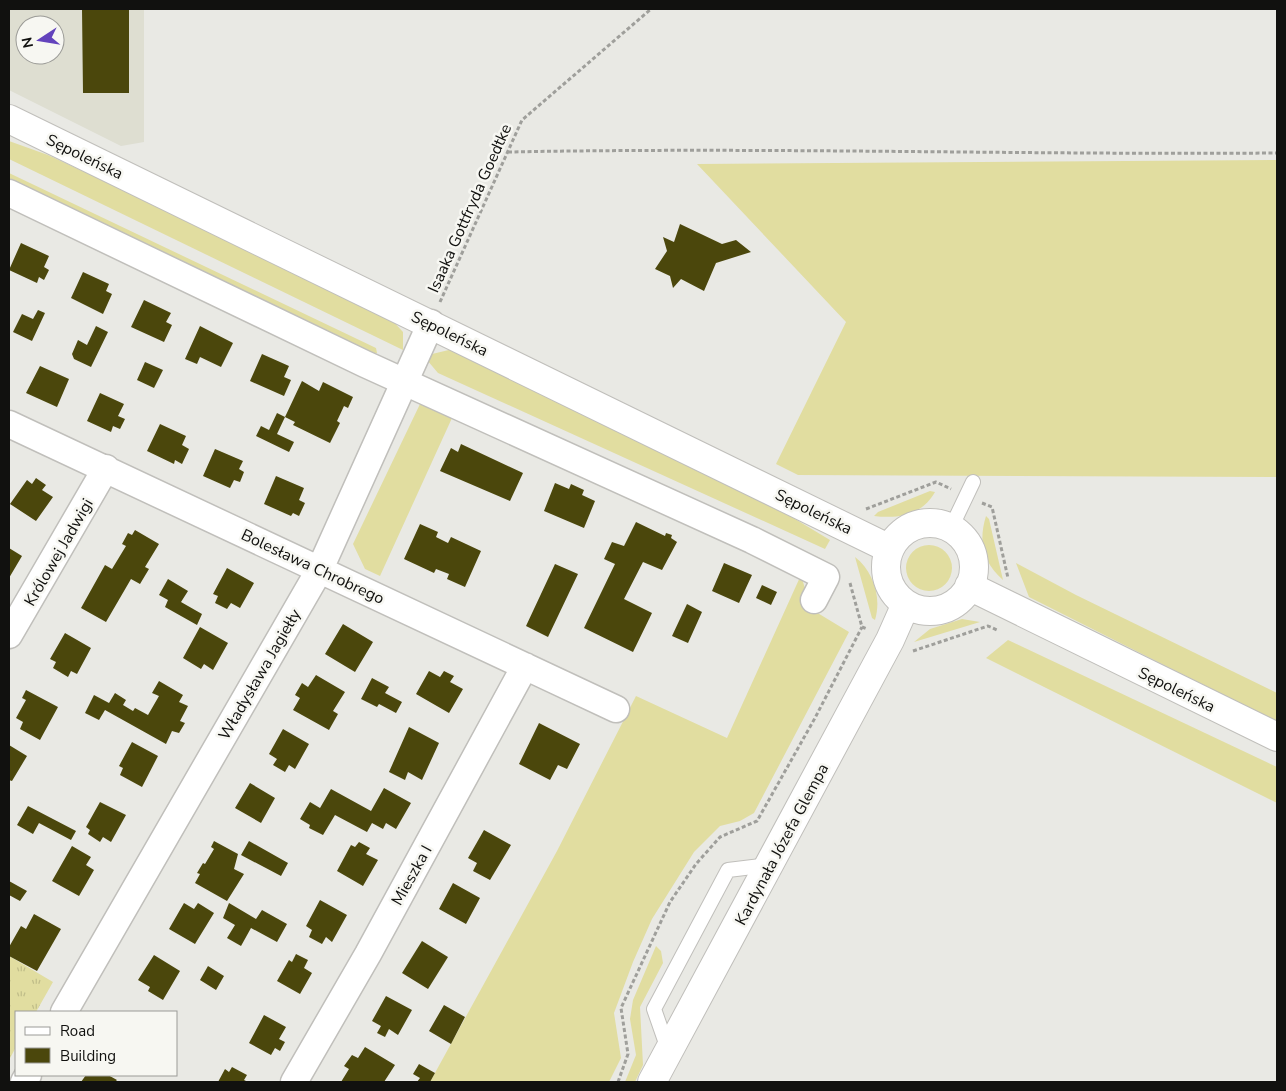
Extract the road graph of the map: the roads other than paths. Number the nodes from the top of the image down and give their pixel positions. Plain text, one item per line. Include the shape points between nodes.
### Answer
1 (9, 119) edge
2 (9, 193) edge
3 (431, 323) junction
4 (403, 382) junction
5 (9, 424) edge
6 (106, 468) junction
7 (973, 482) dead end
8 (951, 528) junction
9 (890, 549) junction
10 (320, 569) junction
11 (970, 586) junction
12 (814, 600) dead end
13 (906, 604) junction
14 (9, 636) edge
15 (525, 666) junction
16 (616, 709) dead end
17 (1277, 737) edge
18 (65, 1011) edge
19 (294, 1082) edge
20 (652, 1082) edge

1 - 3 main road, Sępoleńska
2 - 4 street
3 - 4 street, Władysława Jagiełły
3 - 9 main road, Sępoleńska
4 - 10 street, Władysława Jagiełły
4 - 12 street via 734,531 826,577
5 - 6 street, Bolesława Chrobrego
6 - 10 street, Bolesława Chrobrego
6 - 14 street, Królowej Jadwigi
7 - 8 lane
8 - 9 main road via 927,523 915,525 905,530
8 - 11 main road via 959,533 970,549 974,568
9 - 13 main road via 886,562 889,583
10 - 15 street, Bolesława Chrobrego
10 - 18 street, Władysława Jagiełły
11 - 13 main road via 955,603 942,609 920,610
11 - 17 main road, Sępoleńska
13 - 20 main road, Kardynała Józefa Glempa via 890,640
15 - 16 street, Bolesława Chrobrego
15 - 19 street, Mieszka I via 368,954

